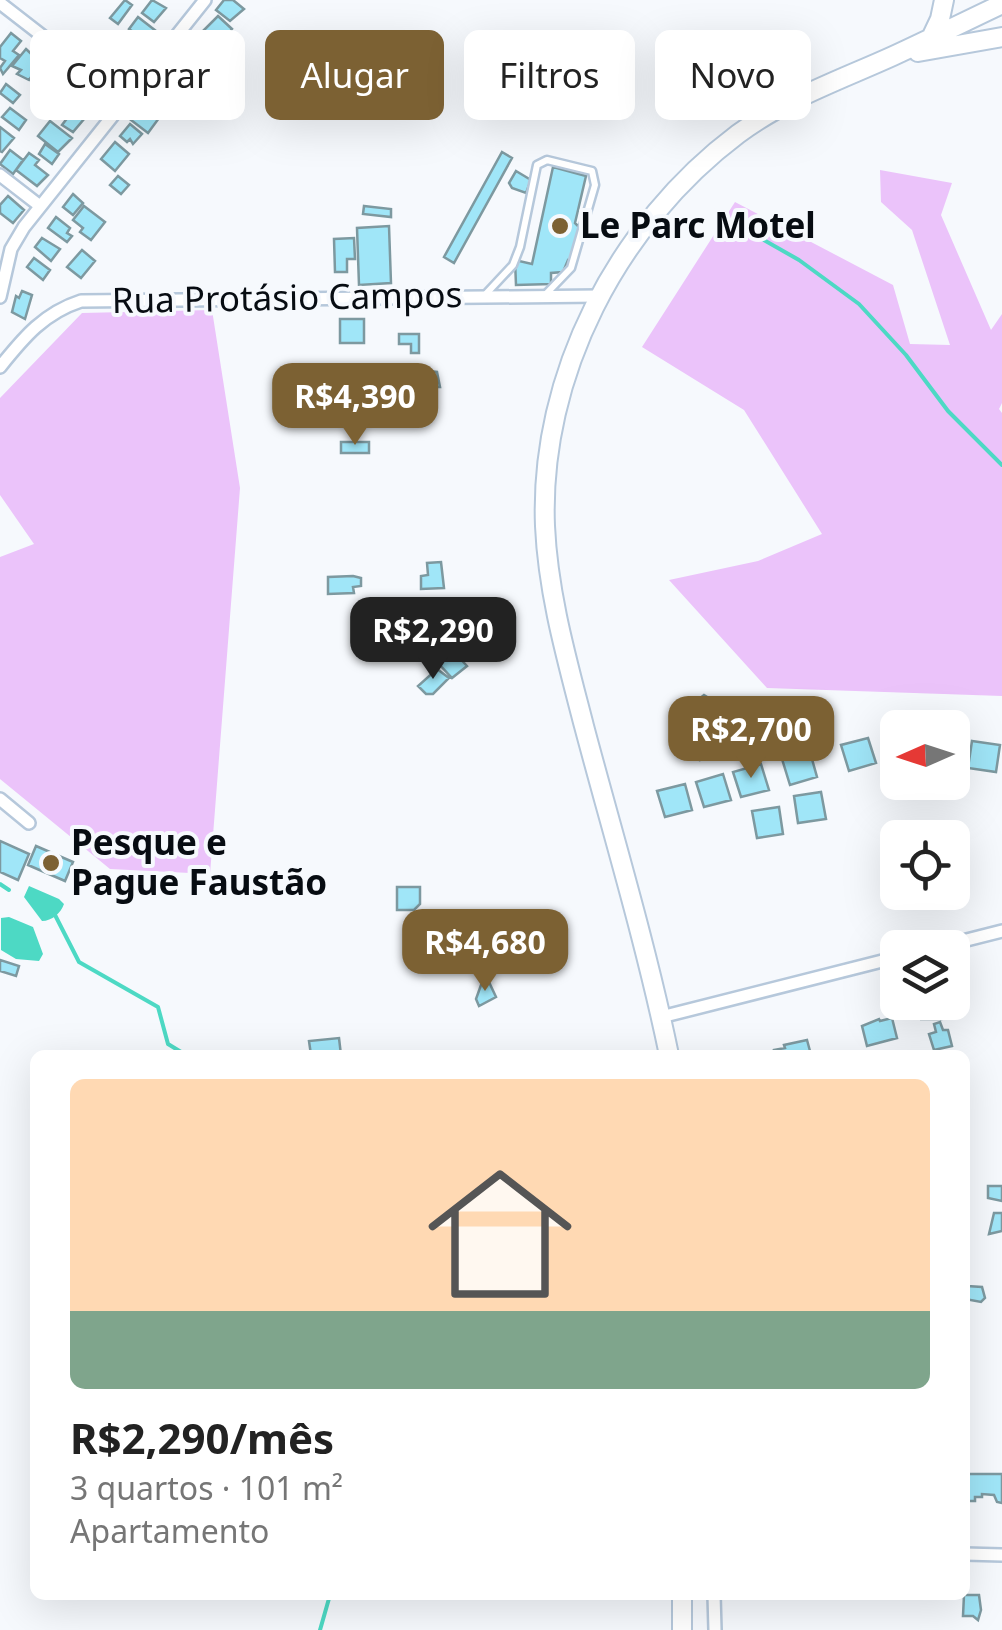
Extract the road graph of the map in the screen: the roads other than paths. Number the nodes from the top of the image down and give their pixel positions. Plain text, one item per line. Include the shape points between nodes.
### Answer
1 (205, 0) edge
2 (944, 0) edge
3 (0, 3) edge
4 (1000, 7) edge
5 (35, 30) edge
6 (181, 30) edge
7 (1002, 37) edge
8 (931, 38) junction
9 (892, 56) junction
10 (109, 120) edge
11 (0, 175) edge
12 (40, 206) junction
13 (483, 296) junction
14 (544, 296) junction
15 (600, 296) junction
16 (0, 297) edge
17 (0, 367) edge
18 (0, 799) edge
19 (29, 823) dead end
20 (1002, 930) edge
21 (970, 939) edge
22 (880, 962) edge
23 (661, 1017) junction
24 (667, 1050) edge
25 (970, 1554) edge
26 (1002, 1556) edge
27 (682, 1600) edge
28 (714, 1600) edge
29 (682, 1630) edge
30 (715, 1630) edge

1 - 6 street
2 - 8 main road
3 - 5 street
4 - 8 main road
7 - 9 main road
8 - 9 main road
9 - 15 main road via 777,109 708,158 645,226
10 - 12 street
11 - 12 street
12 - 16 street via 11,249
13 - 14 street, Rua Protásio Campos
13 - 14 lane via 513,264 537,164 547,160 592,171 595,185 571,268
13 - 17 street, Rua Protásio Campos via 81,302 41,320
14 - 15 street, Rua Protásio Campos
15 - 23 main road via 577,345 552,431 548,566
18 - 19 street
20 - 21 street
22 - 23 street
23 - 24 main road
25 - 26 street
27 - 29 main road
28 - 30 street

